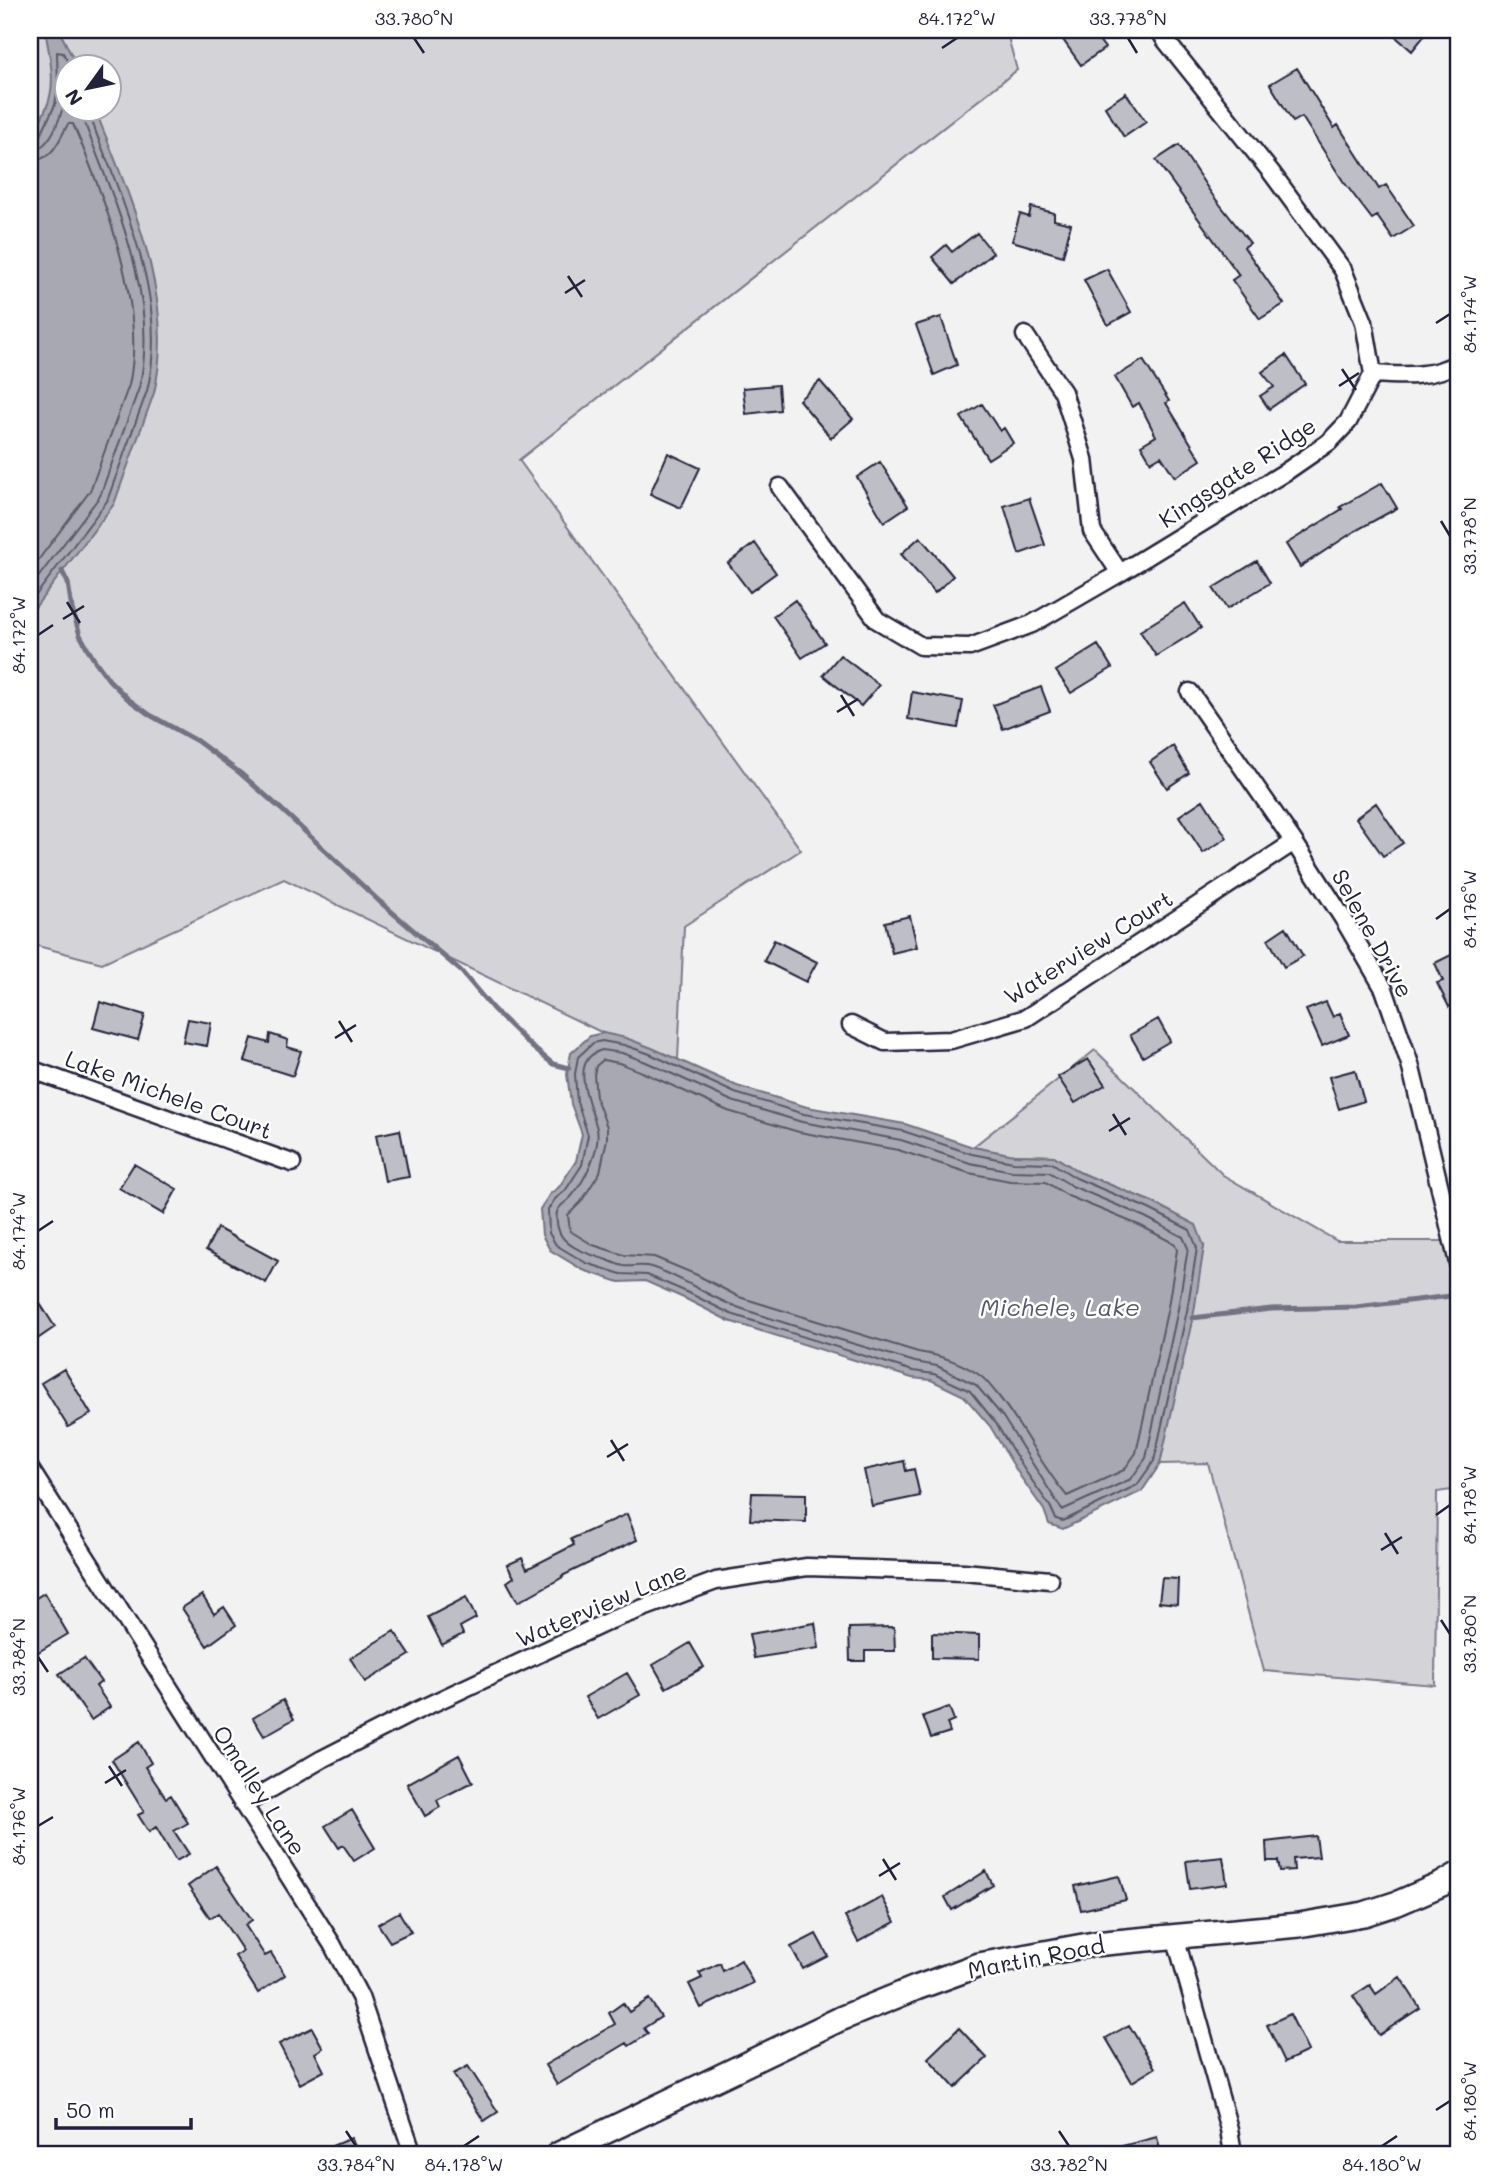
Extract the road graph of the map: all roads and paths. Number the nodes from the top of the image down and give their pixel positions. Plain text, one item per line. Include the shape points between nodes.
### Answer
1 (1159, 30) edge
2 (1025, 335) dead end
3 (1459, 362) edge
4 (1374, 374) junction
5 (780, 487) dead end
6 (1120, 573) junction
7 (1190, 692) dead end
8 (1294, 842) junction
9 (851, 1025) dead end
10 (30, 1069) edge
11 (292, 1163) dead end
12 (1459, 1266) edge
13 (30, 1469) edge
14 (1050, 1580) dead end
15 (243, 1805) junction
16 (1459, 1874) edge
17 (1175, 1936) junction
18 (413, 2154) edge
19 (559, 2154) edge
20 (1233, 2154) edge

1 - 4 street via 1343,270 1364,322
2 - 6 street via 1063,392 1084,459 1092,531
3 - 4 street via 1413,377
4 - 6 street, Kingsgate Ridge via 1348,422 1329,442
5 - 6 street, Kingsgate Ridge via 877,620 921,646 970,647 1032,624
7 - 8 street, Selene Drive
8 - 9 street, Waterview Court via 1026,1018 951,1040 885,1042
8 - 12 street, Selene Drive via 1384,989 1410,1065
10 - 11 street, Lake Michele Court
13 - 15 street, Omalley Lane
14 - 15 street, Waterview Lane via 807,1567 716,1581 611,1620 414,1712
15 - 18 street, Omalley Lane via 332,1944 360,1997
16 - 17 street, Martin Road via 1364,1914
17 - 19 street, Martin Road via 1094,1944 979,1965 840,2019
17 - 20 street

